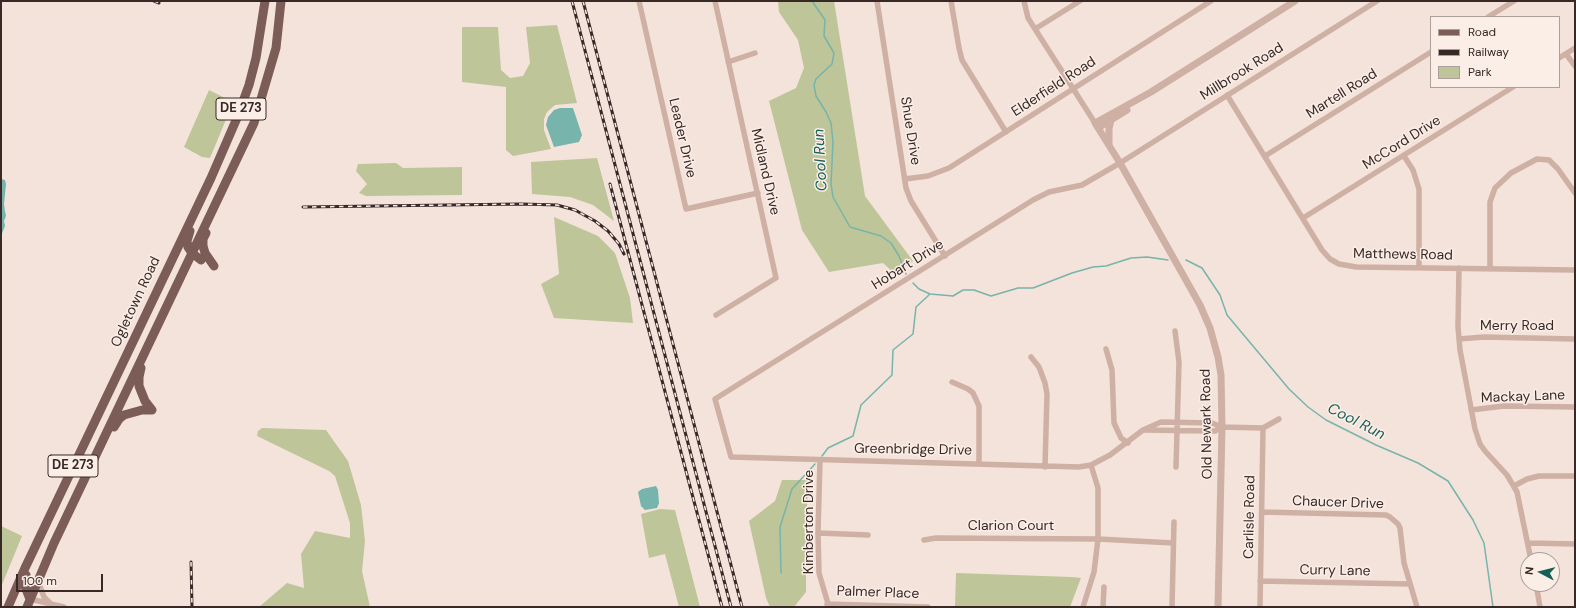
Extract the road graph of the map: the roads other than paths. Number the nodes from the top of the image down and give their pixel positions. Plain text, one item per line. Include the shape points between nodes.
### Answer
1 (265, 1) edge
2 (282, 1) edge
3 (639, 1) edge
4 (715, 1) edge
5 (877, 1) edge
6 (951, 1) edge
7 (1024, 1) edge
8 (1080, 1) edge
9 (1211, 1) edge
10 (1295, 1) edge
11 (1377, 1) edge
12 (1513, 1) edge
13 (1490, 16) edge
14 (1036, 29) junction
15 (1575, 48) edge
16 (756, 53) dead end
17 (1430, 53) edge
18 (1566, 54) junction
19 (1560, 57) edge
20 (728, 62) junction
21 (1575, 66) edge
22 (1511, 88) edge
23 (1074, 89) junction
24 (1151, 92) junction
25 (1227, 95) junction
26 (1111, 120) junction
27 (1097, 125) junction
28 (1006, 132) junction
29 (1109, 145) junction
30 (1265, 156) junction
31 (1404, 156) junction
32 (1120, 163) junction
33 (211, 178) junction
34 (905, 179) junction
35 (758, 193) junction
36 (1575, 193) edge
37 (214, 208) junction
38 (1303, 218) junction
39 (192, 253) junction
40 (945, 256) junction
41 (201, 260) dead end
42 (214, 266) dead end
43 (1419, 268) junction
44 (1459, 268) junction
45 (1490, 269) junction
46 (1575, 270) edge
47 (716, 315) dead end
48 (1175, 331) dead end
49 (1575, 338) edge
50 (1459, 339) junction
51 (1106, 349) dead end
52 (145, 352) junction
53 (1031, 357) dead end
54 (952, 382) dead end
55 (715, 400) joint
56 (1575, 407) edge
57 (1471, 410) junction
58 (1280, 419) dead end
59 (1178, 423) junction
60 (1222, 427) junction
61 (1263, 428) junction
62 (1143, 430) junction
63 (1178, 430) junction
64 (105, 437) junction
65 (1128, 443) junction
66 (820, 460) junction
67 (979, 464) junction
68 (1091, 465) junction
69 (1045, 467) junction
70 (1176, 467) dead end
71 (1575, 476) edge
72 (1514, 486) junction
73 (1262, 512) junction
74 (1174, 522) dead end
75 (818, 533) junction
76 (868, 535) dead end
77 (1098, 539) junction
78 (924, 540) dead end
79 (37, 543) junction
80 (1173, 543) junction
81 (1528, 543) junction
82 (1575, 544) edge
83 (1530, 552) edge
84 (25, 568) junction
85 (38, 579) junction
86 (1260, 581) junction
87 (1410, 584) junction
88 (1104, 587) dead end
89 (1537, 592) edge
90 (28, 603) edge
91 (51, 604) junction
92 (828, 605) edge
93 (4, 607) edge
94 (8, 607) edge
95 (64, 607) edge
96 (920, 607) edge
97 (928, 607) edge
98 (1083, 607) edge
99 (1103, 607) edge
100 (1172, 607) edge
101 (1218, 607) edge
102 (1260, 607) edge
103 (1417, 607) edge
104 (1540, 607) edge

1 - 33 main road, Ogletown Road / DE 273 via 260,38 249,85
2 - 37 main road, Ogletown Road / DE 273 via 276,48 254,123
3 - 35 street, Leader Drive via 686,209
4 - 20 street, Midland Drive
5 - 34 street, Shue Drive
6 - 28 street via 962,60
7 - 14 street via 1028,18
8 - 14 street
9 - 23 street, Elderfield Road
10 - 24 street
11 - 25 street, Millbrook Road
12 - 13 street
14 - 23 street
15 - 18 street
16 - 20 street
17 - 30 street, Martell Road
18 - 19 street
18 - 21 street
20 - 35 street, Midland Drive
22 - 31 street, McCord Drive
23 - 27 street
23 - 28 street, Elderfield Road
24 - 26 street
24 - 27 street
25 - 30 street, Matthews Road
25 - 32 street, Millbrook Road
26 - 27 street
26 - 29 street
27 - 29 street, Old Newark Road
28 - 34 street, Elderfield Road via 949,168 928,176
29 - 32 street, Old Newark Road
30 - 38 street, Matthews Road
31 - 38 street, McCord Drive
31 - 43 street via 1413,170 1418,189
32 - 40 street, Hobart Drive via 1082,185 1042,195
32 - 60 street, Old Newark Road via 1200,305 1210,328 1221,375
33 - 39 main road via 206,198 188,235 188,247
33 - 79 main road, Ogletown Road / DE 273
34 - 40 street, Shue Drive via 911,201
35 - 47 street, Midland Drive via 776,278
36 - 45 street via 1549,160 1537,159 1511,173 1495,188 1490,202
37 - 39 main road, Ogletown Road / DE 273
37 - 42 main road via 203,246
38 - 43 street, Matthews Road via 1326,254 1339,264 1356,267
39 - 41 main road
39 - 52 main road, Ogletown Road / DE 273
40 - 55 street, Hobart Drive
43 - 44 street, Matthews Road
44 - 45 street, Matthews Road
44 - 50 street
45 - 46 street, Matthews Road
48 - 59 street via 1179,362
49 - 50 street, Merry Road
50 - 57 street
51 - 65 street via 1112,370 1114,423 1121,438
52 - 64 main road, Ogletown Road / DE 273
52 - 64 main road via 139,386 152,410 124,415
53 - 69 street via 1039,367 1045,383
54 - 67 street via 968,389 979,406
55 - 66 street, Greenbridge Drive via 731,457
56 - 57 street, Mackay Lane via 1504,406
57 - 72 street via 1480,444
58 - 61 street
59 - 60 street, Greenbridge Drive via 1212,423
59 - 62 street, Greenbridge Drive via 1161,422
59 - 63 street
60 - 61 street
60 - 63 street via 1209,431
60 - 101 street, Old Newark Road
61 - 73 street, Carlisle Road
62 - 63 street
62 - 65 street, Greenbridge Drive
63 - 70 street
64 - 85 main road, Ogletown Road / DE 273
65 - 68 street, Greenbridge Drive
66 - 67 street, Greenbridge Drive
66 - 75 street, Kimberton Drive
67 - 69 street, Greenbridge Drive
68 - 69 street, Greenbridge Drive
68 - 77 street via 1098,488
71 - 72 street via 1539,476
72 - 81 street
73 - 86 street, Carlisle Road
73 - 87 street, Chaucer Drive via 1386,515 1400,528 1404,563
74 - 80 street
75 - 76 street
75 - 92 street, Kimberton Drive via 819,573
77 - 78 street, Clarion Court
77 - 80 street, Clarion Court
77 - 98 street via 1094,572
79 - 84 main road, Ogletown Road / DE 273
79 - 90 main road via 24,584
80 - 100 street
81 - 82 street
81 - 83 street
84 - 93 main road via 12,586
84 - 94 main road, Ogletown Road / DE 273
85 - 90 main road, Ogletown Road / DE 273
85 - 91 street via 44,597
86 - 87 street, Curry Lane
86 - 102 street, Carlisle Road
87 - 103 street, Chaucer Drive
88 - 99 street
89 - 104 street
90 - 91 street
91 - 95 street
92 - 96 street, Palmer Place
96 - 97 street, Palmer Place

